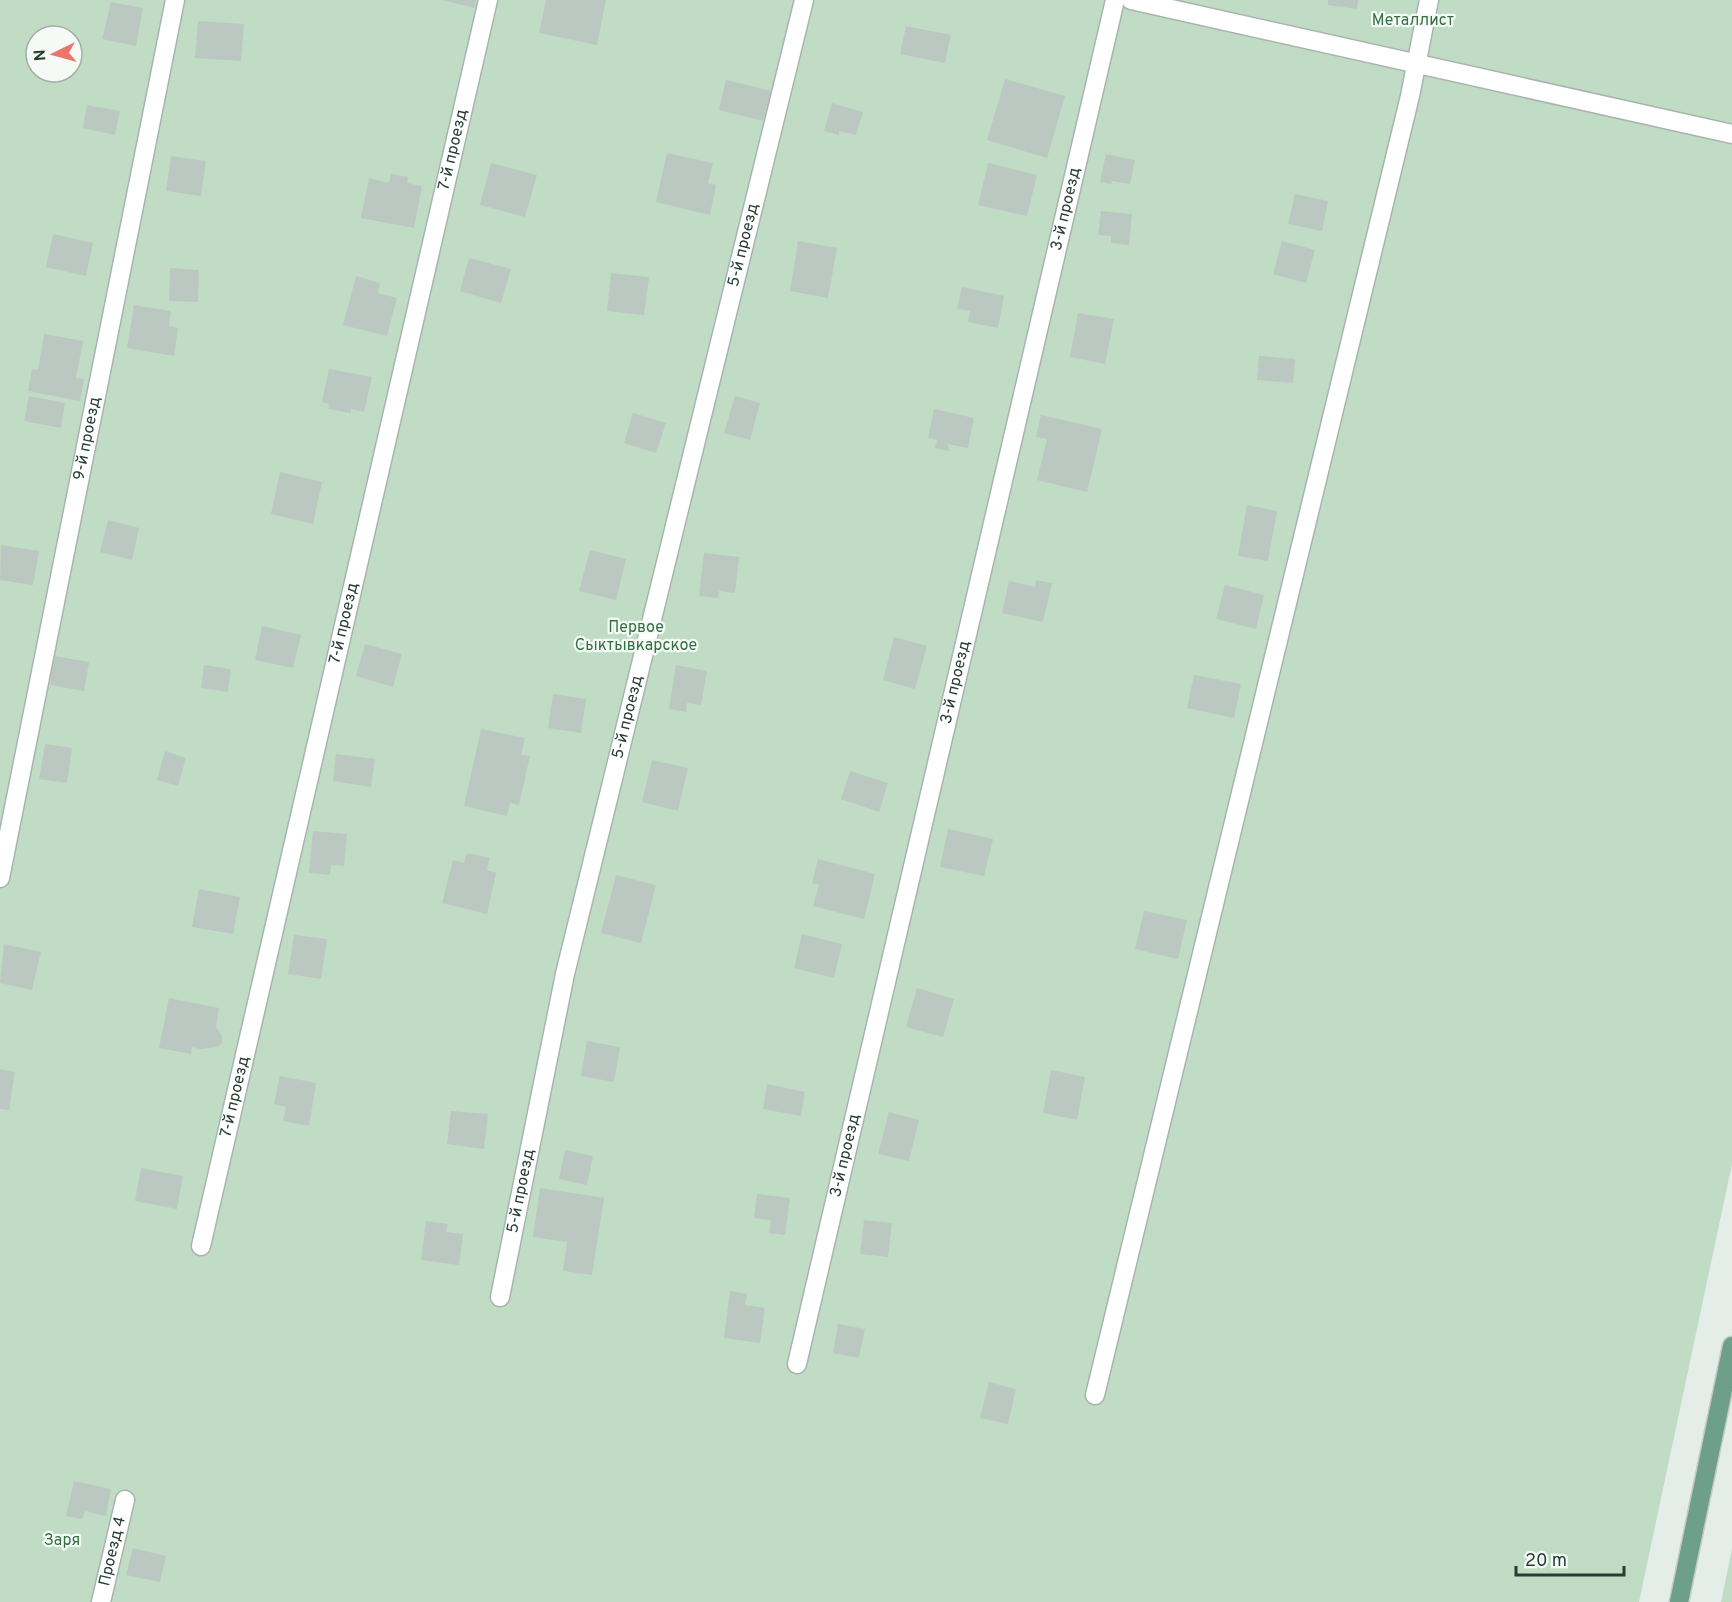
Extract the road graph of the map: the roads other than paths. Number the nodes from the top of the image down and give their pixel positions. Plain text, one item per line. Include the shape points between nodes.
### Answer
1 (176, 0) edge
2 (488, 0) edge
3 (804, 0) edge
4 (1115, 0) edge
5 (1131, 0) edge
6 (1429, 0) edge
7 (1416, 64) junction
8 (1732, 134) edge
9 (0, 878) edge
10 (201, 1246) dead end
11 (500, 1297) dead end
12 (1732, 1346) edge
13 (796, 1364) dead end
14 (1095, 1395) dead end
15 (125, 1500) dead end
16 (101, 1602) edge
17 (1679, 1602) edge

1 - 9 street, 9-й проезд
2 - 10 street, 7-й проезд
3 - 11 street, 5-й проезд via 565,974
4 - 13 street, 3-й проезд
5 - 7 street
6 - 7 street
7 - 8 street
7 - 14 street
12 - 17 main road
15 - 16 street, Проезд 4

